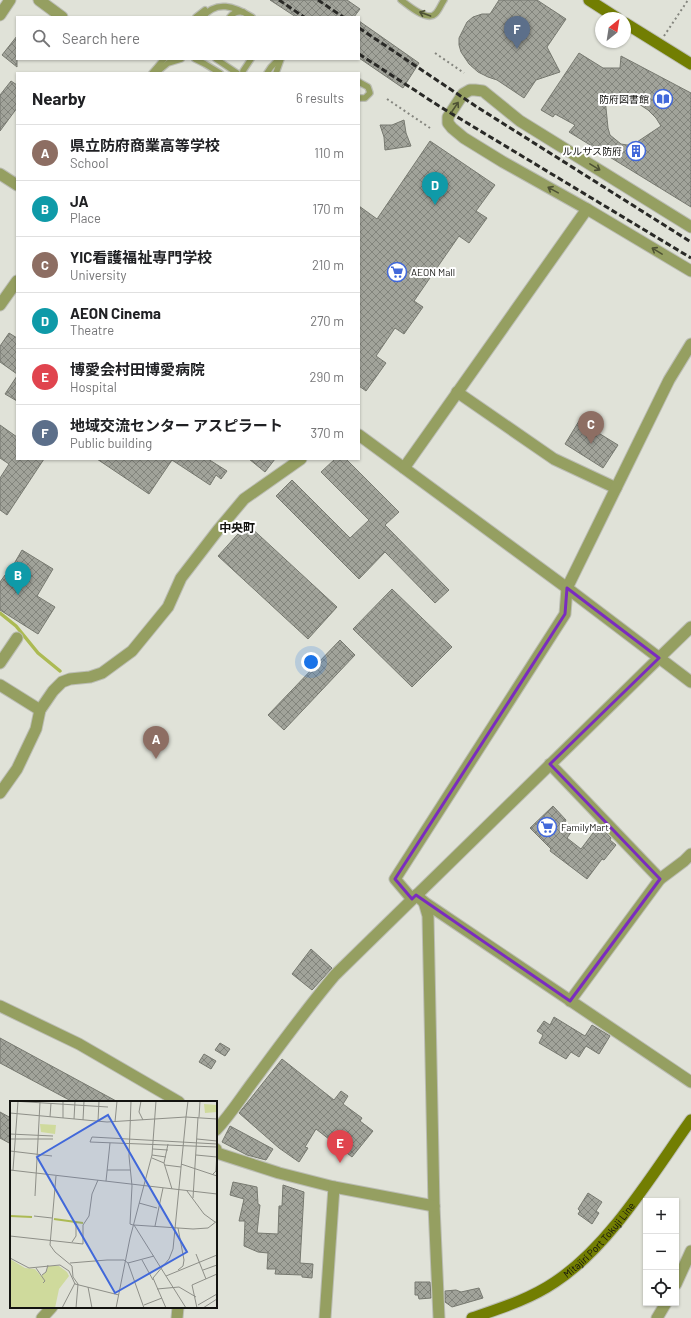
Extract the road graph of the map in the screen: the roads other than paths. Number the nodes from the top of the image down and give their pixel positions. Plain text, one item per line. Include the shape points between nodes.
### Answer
1 (10, 0) edge
2 (39, 0) edge
3 (401, 0) edge
4 (438, 0) edge
5 (444, 0) edge
6 (589, 0) edge
7 (209, 7) junction
8 (440, 7) junction
9 (244, 12) junction
10 (608, 12) edge
11 (0, 15) edge
12 (61, 16) edge
13 (197, 16) edge
14 (204, 16) edge
15 (231, 16) edge
16 (250, 16) edge
17 (631, 27) edge
18 (163, 60) edge
19 (177, 60) edge
20 (197, 60) edge
21 (218, 60) edge
22 (250, 60) edge
23 (279, 60) edge
24 (280, 60) edge
25 (691, 64) edge
26 (153, 72) edge
27 (157, 72) edge
28 (218, 72) edge
29 (236, 72) edge
30 (243, 72) edge
31 (267, 72) edge
32 (276, 72) edge
33 (360, 83) edge
34 (360, 98) edge
35 (0, 174) edge
36 (16, 184) edge
37 (588, 209) junction
38 (691, 227) edge
39 (691, 271) edge
40 (16, 282) edge
41 (0, 305) edge
42 (691, 344) edge
43 (457, 392) junction
44 (360, 436) edge
45 (300, 460) edge
46 (404, 468) junction
47 (616, 488) junction
48 (568, 588) junction
49 (691, 627) edge
50 (17, 638) dead end
51 (660, 658) junction
52 (0, 663) edge
53 (691, 682) edge
54 (0, 686) edge
55 (40, 710) junction
56 (550, 764) junction
57 (0, 793) edge
58 (691, 854) edge
59 (660, 879) junction
60 (417, 899) junction
61 (570, 1001) junction
62 (0, 1006) edge
63 (691, 1082) edge
64 (177, 1101) edge
65 (691, 1120) edge
66 (217, 1129) edge
67 (217, 1152) edge
68 (334, 1187) junction
69 (434, 1206) junction
70 (691, 1251) edge
71 (679, 1277) edge
72 (664, 1306) edge
73 (51, 1308) edge
74 (178, 1308) edge
75 (42, 1318) edge
76 (177, 1318) edge
77 (325, 1318) edge
78 (439, 1318) edge
79 (472, 1318) edge
80 (657, 1318) edge

1 - 11 street
2 - 12 street
8 -> 3 lane via 435,14 426,16
4 - 8 lane
5 - 8 lane
6 - 10 main road
7 - 9 lane via 226,3
7 - 13 lane
7 - 14 lane
9 - 15 lane via 239,11
9 - 16 lane
17 - 25 main road
18 - 26 lane
19 - 27 lane via 168,63
20 - 28 lane
21 - 29 lane
22 - 30 lane
23 - 31 lane
24 - 32 lane
33 - 34 lane via 368,87 370,93 368,97
35 - 36 street
37 -> 38 street via 503,162 452,128 448,123 448,117 463,94 475,90 483,91 520,121
39 -> 37 street
37 - 43 street
40 - 41 street
42 - 47 street via 669,380
43 - 46 street
43 - 47 street via 554,459
44 - 46 street
45 - 55 street via 244,499 186,572 168,608 132,650 102,673 62,682
46 - 48 street
47 - 48 street
48 - 51 street
48 - 60 street via 565,614 395,879
49 - 51 street
50 - 52 street
51 - 53 street
51 - 56 street
54 - 55 street
55 - 57 street via 36,729 17,768
56 - 59 street
56 - 60 street
58 - 59 street
59 - 61 street
60 - 61 street
60 - 66 street via 335,975
60 - 69 street via 428,916
61 - 63 street
62 - 64 street via 79,1044
65 - 79 main road, Mitajiri Port Tokuji Line via 630,1207 577,1266 534,1294 506,1307
67 - 68 street via 279,1173
68 - 69 street
68 - 77 street
69 - 78 street
70 - 71 street
72 - 80 street
73 - 75 street
74 - 76 street

